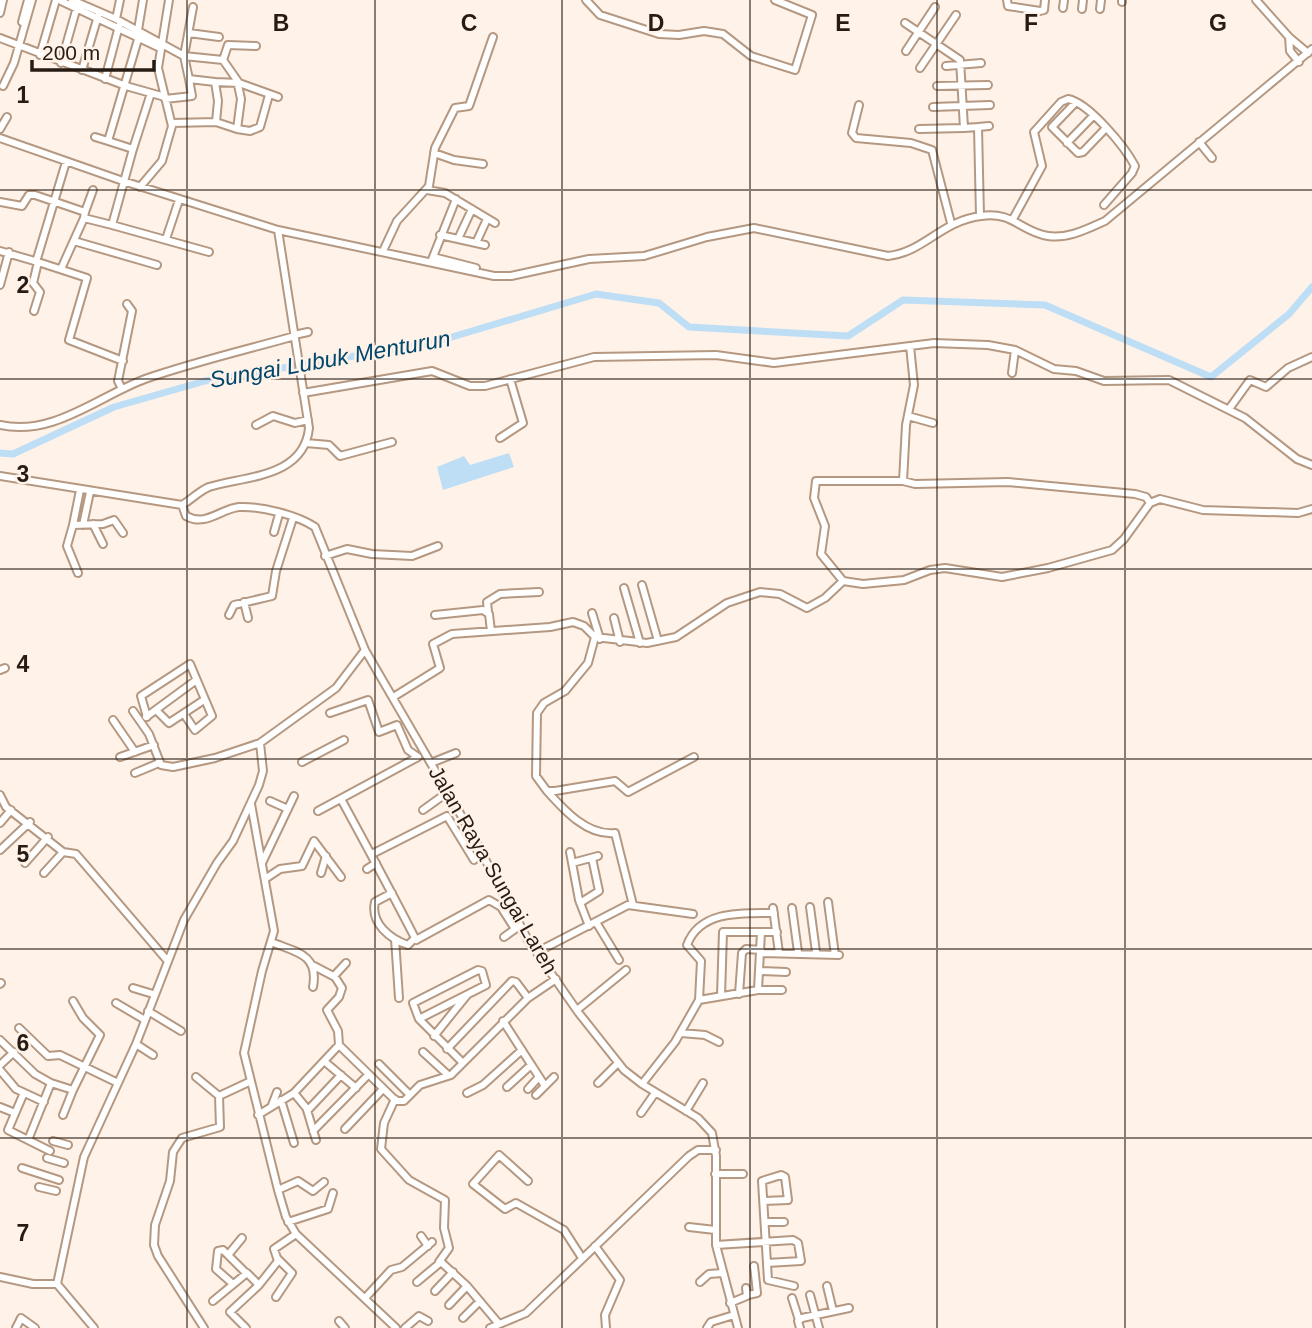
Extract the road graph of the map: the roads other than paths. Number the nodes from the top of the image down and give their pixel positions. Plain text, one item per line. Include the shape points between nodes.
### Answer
1 (4, 0) edge
2 (30, 0) edge
3 (58, 0) edge
4 (72, 0) edge
5 (96, 0) edge
6 (120, 0) edge
7 (143, 0) edge
8 (169, 0) edge
9 (586, 0) edge
10 (775, 0) edge
11 (1007, 0) edge
12 (1027, 0) edge
13 (1045, 0) edge
14 (1064, 0) edge
15 (1083, 0) edge
16 (1101, 0) edge
17 (1256, 0) edge
18 (78, 7) junction
19 (193, 7) dead end
20 (935, 7) dead end
21 (1063, 8) dead end
22 (1026, 9) junction
23 (1082, 9) dead end
24 (1100, 9) dead end
25 (96, 12) junction
26 (0, 13) edge
27 (956, 15) dead end
28 (118, 23) junction
29 (905, 23) dead end
30 (919, 32) junction
31 (138, 33) junction
32 (188, 33) junction
33 (219, 37) dead end
34 (493, 37) dead end
35 (1289, 37) junction
36 (0, 38) edge
37 (937, 43) junction
38 (18, 44) junction
39 (161, 45) junction
40 (256, 46) dead end
41 (906, 51) dead end
42 (1310, 51) edge
43 (40, 55) junction
44 (184, 56) junction
45 (222, 60) junction
46 (1299, 62) junction
47 (61, 63) junction
48 (981, 63) dead end
49 (962, 65) junction
50 (946, 66) dead end
51 (920, 68) dead end
52 (82, 70) junction
53 (104, 79) junction
54 (189, 79) junction
55 (215, 82) junction
56 (239, 84) junction
57 (962, 85) junction
58 (988, 85) dead end
59 (3, 86) dead end
60 (126, 86) junction
61 (937, 86) dead end
62 (151, 93) junction
63 (269, 95) junction
64 (278, 97) dead end
65 (165, 98) junction
66 (1076, 102) junction
67 (859, 105) dead end
68 (990, 105) dead end
69 (963, 106) junction
70 (933, 107) dead end
71 (1093, 116) junction
72 (7, 117) dead end
73 (216, 122) junction
74 (172, 123) junction
75 (989, 126) dead end
76 (978, 127) junction
77 (964, 128) junction
78 (1106, 128) junction
79 (0, 129) edge
80 (237, 129) junction
81 (919, 129) dead end
82 (95, 137) dead end
83 (0, 138) edge
84 (108, 141) junction
85 (1199, 142) junction
86 (1067, 143) junction
87 (133, 149) junction
88 (434, 153) junction
89 (1212, 158) dead end
90 (66, 162) junction
91 (483, 164) dead end
92 (123, 181) junction
93 (140, 187) junction
94 (93, 190) dead end
95 (427, 190) junction
96 (456, 199) junction
97 (180, 200) junction
98 (54, 201) junction
99 (0, 202) edge
100 (1104, 205) dead end
101 (472, 209) junction
102 (84, 215) junction
103 (980, 216) junction
104 (487, 219) junction
105 (1013, 219) junction
106 (495, 223) dead end
107 (951, 223) junction
108 (112, 225) junction
109 (278, 230) junction
110 (440, 235) junction
111 (166, 239) junction
112 (458, 239) junction
113 (74, 242) junction
114 (476, 243) junction
115 (485, 246) dead end
116 (192, 248) junction
117 (0, 251) edge
118 (383, 251) junction
119 (9, 252) junction
120 (209, 252) dead end
121 (189, 257) dead end
122 (432, 260) junction
123 (37, 262) junction
124 (158, 265) dead end
125 (481, 269) dead end
126 (61, 270) junction
127 (1, 276) edge
128 (0, 285) edge
129 (127, 304) dead end
130 (34, 311) dead end
131 (308, 331) dead end
132 (295, 336) junction
133 (910, 346) junction
134 (1015, 350) junction
135 (1312, 357) edge
136 (123, 361) junction
137 (1012, 373) dead end
138 (1095, 378) junction
139 (510, 380) junction
140 (1093, 388) dead end
141 (122, 389) junction
142 (303, 391) junction
143 (1231, 407) junction
144 (908, 416) junction
145 (308, 420) junction
146 (933, 423) dead end
147 (0, 425) edge
148 (256, 425) dead end
149 (500, 438) dead end
150 (392, 442) dead end
151 (306, 443) junction
152 (1312, 466) edge
153 (0, 476) edge
154 (903, 481) junction
155 (80, 490) junction
156 (90, 492) junction
157 (1150, 503) junction
158 (182, 505) junction
159 (1312, 509) edge
160 (279, 514) junction
161 (293, 518) junction
162 (93, 524) junction
163 (103, 524) junction
164 (73, 525) junction
165 (83, 525) junction
166 (107, 532) dead end
167 (274, 532) dead end
168 (123, 533) dead end
169 (103, 544) dead end
170 (438, 546) dead end
171 (325, 556) junction
172 (78, 573) dead end
173 (843, 581) junction
174 (642, 585) dead end
175 (624, 588) dead end
176 (539, 592) dead end
177 (244, 602) junction
178 (488, 612) junction
179 (592, 613) dead end
180 (229, 615) dead end
181 (435, 615) dead end
182 (248, 618) dead end
183 (614, 618) dead end
184 (491, 631) junction
185 (597, 638) junction
186 (658, 641) junction
187 (620, 642) junction
188 (640, 643) junction
189 (365, 650) junction
190 (195, 681) junction
191 (395, 696) junction
192 (204, 700) junction
193 (156, 710) junction
194 (133, 711) dead end
195 (330, 713) dead end
196 (184, 714) junction
197 (144, 719) junction
198 (113, 720) dead end
199 (344, 740) dead end
200 (260, 743) junction
201 (154, 745) junction
202 (135, 752) junction
203 (456, 753) dead end
204 (421, 755) junction
205 (120, 757) dead end
206 (694, 757) dead end
207 (302, 762) dead end
208 (159, 763) junction
209 (431, 763) junction
210 (135, 773) dead end
211 (547, 791) junction
212 (448, 792) junction
213 (0, 795) edge
214 (294, 796) dead end
215 (341, 799) junction
216 (270, 801) dead end
217 (251, 802) junction
218 (288, 809) junction
219 (11, 810) junction
220 (422, 810) dead end
221 (318, 811) dead end
222 (30, 822) junction
223 (0, 823) edge
224 (48, 837) junction
225 (0, 850) edge
226 (63, 852) junction
227 (569, 852) dead end
228 (372, 854) junction
229 (326, 856) junction
230 (474, 860) dead end
231 (25, 863) dead end
232 (376, 863) junction
233 (572, 863) junction
234 (261, 865) junction
235 (367, 869) dead end
236 (44, 873) dead end
237 (321, 873) dead end
238 (341, 877) dead end
239 (265, 879) junction
240 (392, 892) junction
241 (828, 902) dead end
242 (580, 903) junction
243 (633, 905) junction
244 (810, 907) dead end
245 (792, 908) dead end
246 (734, 913) junction
247 (693, 915) dead end
248 (596, 922) junction
249 (589, 926) junction
250 (517, 928) junction
251 (733, 931) junction
252 (761, 932) junction
253 (777, 932) junction
254 (504, 937) dead end
255 (395, 939) junction
256 (416, 940) junction
257 (271, 942) junction
258 (537, 951) junction
259 (761, 951) junction
260 (798, 952) junction
261 (779, 953) junction
262 (816, 953) junction
263 (166, 959) junction
264 (620, 960) dead end
265 (346, 963) dead end
266 (314, 966) junction
267 (626, 970) dead end
268 (759, 971) junction
269 (786, 972) dead end
270 (334, 976) junction
271 (556, 979) junction
272 (445, 986) junction
273 (313, 987) dead end
274 (132, 988) dead end
275 (758, 990) junction
276 (782, 990) dead end
277 (153, 994) junction
278 (739, 994) junction
279 (467, 995) junction
280 (721, 996) junction
281 (400, 998) dead end
282 (528, 998) junction
283 (699, 999) junction
284 (73, 1001) dead end
285 (454, 1002) junction
286 (116, 1003) dead end
287 (577, 1010) junction
288 (148, 1011) junction
289 (419, 1019) junction
290 (145, 1020) junction
291 (503, 1021) junction
292 (19, 1028) dead end
293 (181, 1031) dead end
294 (681, 1033) junction
295 (434, 1036) junction
296 (0, 1040) edge
297 (719, 1042) dead end
298 (136, 1044) junction
299 (339, 1045) junction
300 (447, 1049) junction
301 (522, 1049) junction
302 (14, 1052) junction
303 (423, 1052) dead end
304 (153, 1055) dead end
305 (324, 1061) junction
306 (462, 1062) junction
307 (618, 1063) junction
308 (379, 1064) dead end
309 (0, 1065) edge
310 (531, 1065) junction
311 (84, 1069) junction
312 (0, 1070) edge
313 (341, 1075) junction
314 (368, 1075) junction
315 (448, 1075) junction
316 (196, 1077) dead end
317 (554, 1077) dead end
318 (538, 1078) junction
319 (249, 1082) junction
320 (51, 1083) junction
321 (118, 1083) junction
322 (598, 1083) dead end
323 (703, 1083) dead end
324 (642, 1084) junction
325 (545, 1086) junction
326 (508, 1087) dead end
327 (356, 1088) junction
328 (383, 1089) junction
329 (528, 1089) dead end
330 (73, 1090) junction
331 (277, 1092) dead end
332 (294, 1093) junction
333 (467, 1093) dead end
334 (655, 1093) junction
335 (23, 1095) junction
336 (410, 1095) junction
337 (536, 1095) dead end
338 (219, 1096) junction
339 (395, 1099) junction
340 (281, 1100) junction
341 (44, 1102) junction
342 (0, 1107) edge
343 (271, 1107) junction
344 (307, 1110) junction
345 (685, 1111) junction
346 (15, 1113) junction
347 (640, 1113) dead end
348 (64, 1115) dead end
349 (258, 1115) junction
350 (345, 1129) dead end
351 (313, 1131) junction
352 (28, 1140) junction
353 (316, 1140) dead end
354 (53, 1141) dead end
355 (294, 1143) dead end
356 (68, 1144) dead end
357 (716, 1150) junction
358 (64, 1163) dead end
359 (22, 1168) dead end
360 (715, 1174) junction
361 (743, 1174) dead end
362 (59, 1180) dead end
363 (528, 1181) dead end
364 (324, 1182) dead end
365 (39, 1187) dead end
366 (278, 1190) junction
367 (55, 1191) dead end
368 (333, 1193) dead end
369 (764, 1201) junction
370 (288, 1222) junction
371 (765, 1222) junction
372 (784, 1222) dead end
373 (689, 1227) dead end
374 (715, 1230) junction
375 (296, 1234) junction
376 (421, 1236) dead end
377 (242, 1238) dead end
378 (767, 1242) junction
379 (716, 1245) junction
380 (595, 1247) junction
381 (228, 1255) junction
382 (582, 1258) junction
383 (278, 1259) junction
384 (439, 1262) junction
385 (768, 1263) junction
386 (754, 1266) dead end
387 (453, 1272) junction
388 (246, 1273) junction
389 (722, 1273) junction
390 (0, 1277) edge
391 (417, 1282) dead end
392 (700, 1282) dead end
393 (57, 1284) junction
394 (233, 1284) junction
395 (259, 1285) junction
396 (467, 1286) junction
397 (794, 1286) dead end
398 (827, 1286) dead end
399 (435, 1291) dead end
400 (810, 1295) dead end
401 (276, 1297) dead end
402 (366, 1297) junction
403 (792, 1298) dead end
404 (214, 1301) dead end
405 (480, 1301) junction
406 (730, 1303) junction
407 (449, 1305) dead end
408 (849, 1308) dead end
409 (833, 1311) junction
410 (734, 1315) junction
411 (815, 1315) junction
412 (463, 1318) dead end
413 (799, 1320) junction
414 (339, 1321) dead end
415 (428, 1321) dead end
416 (499, 1324) junction
417 (16, 1328) edge
418 (35, 1328) edge
419 (94, 1328) edge
420 (204, 1328) edge
421 (246, 1328) edge
422 (345, 1328) edge
423 (396, 1328) edge
424 (405, 1328) edge
425 (490, 1328) edge
426 (606, 1328) edge
427 (707, 1328) edge
428 (738, 1328) edge
429 (800, 1328) edge
430 (819, 1328) edge

1 - 26 street
2 - 38 street
3 - 18 street
3 - 43 street
4 - 25 street
5 - 25 street
6 - 28 street
7 - 31 street
8 - 39 street
9 - 10 street via 600,15 660,34 723,34 751,56 794,70 812,15
11 - 22 street via 1009,6
12 - 22 street
13 - 22 street via 1042,11
14 - 21 street
15 - 23 street
16 - 24 street
17 - 35 street
18 - 25 street
18 - 47 street
19 - 32 street
20 - 30 street
25 - 28 street
25 - 52 street
27 - 37 street
28 - 31 street
28 - 53 street
29 - 30 street
30 - 37 street
30 - 41 street
31 - 39 street
31 - 60 street
32 - 33 street
32 - 44 street
34 - 88 street via 469,106 454,108
35 - 42 street
35 - 46 street via 1290,51
36 - 38 street
37 - 49 street
37 - 51 street
38 - 43 street
38 - 59 street
39 - 44 street
39 - 65 street via 158,68
40 - 45 street via 228,45
42 - 46 street
43 - 47 street
44 - 45 street
44 - 54 street
45 - 56 street
46 - 85 street via 1259,100
47 - 52 street
48 - 49 street
49 - 50 street
49 - 57 street
52 - 53 street
53 - 60 street
54 - 55 street
54 - 65 street via 193,96
55 - 56 street
55 - 73 street
56 - 63 street
56 - 80 street
57 - 58 street
57 - 61 street
57 - 69 street
60 - 62 street
60 - 84 street
62 - 65 street
62 - 87 street
63 - 64 street
63 - 80 street via 260,127
65 - 74 street
66 - 71 street
66 - 86 street via 1052,127
66 - 105 street via 1063,100 1034,132 1042,166
67 - 107 street via 852,131 856,138 911,143 932,150
68 - 69 street
69 - 70 street
69 - 77 street
71 - 78 street
71 - 86 street
72 - 79 street
73 - 74 street
73 - 80 street
74 - 93 street via 162,161
75 - 76 street
76 - 77 street
76 - 103 street
77 - 81 street
78 - 86 street via 1082,153
78 - 100 street via 1135,169
82 - 84 street
83 - 90 street
84 - 87 street
85 - 89 street
85 - 105 street via 1114,215 1081,232 1047,236
87 - 92 street
88 - 91 street
88 - 95 street
90 - 92 street
90 - 98 street
92 - 93 street
92 - 108 street
93 - 97 street
94 - 102 street
95 - 96 street
95 - 118 street via 397,221
96 - 101 street
96 - 110 street
97 - 109 street
97 - 111 street
98 - 99 street via 31,194 23,206
98 - 102 street
98 - 123 street
101 - 104 street
101 - 112 street
102 - 108 street
102 - 113 street
103 - 105 street
103 - 107 street
104 - 106 street
104 - 114 street
107 - 122 street via 907,253 888,256 754,228 644,256 589,259 511,276
108 - 111 street
109 - 118 street
109 - 132 street
110 - 112 street
110 - 122 street
111 - 116 street
112 - 114 street
113 - 124 street
113 - 126 street
114 - 115 street
116 - 120 street
116 - 121 street
117 - 119 street
118 - 122 street
119 - 123 street
119 - 127 street
122 - 125 street
123 - 126 street
123 - 130 street via 33,282 40,292
126 - 136 street via 88,280 69,340
127 - 128 street
129 - 136 street via 132,311
131 - 132 street
132 - 141 street
132 - 142 street
133 - 134 street via 946,343
133 - 139 street via 774,363 716,355 594,357
133 - 144 street via 914,385
134 - 137 street
134 - 138 street via 1054,369
135 - 143 street via 1288,368 1269,386 1248,381
136 - 141 street via 118,381
138 - 140 street
138 - 143 street via 1169,380
139 - 142 street via 470,386 432,371
139 - 149 street via 523,423
141 - 147 street via 60,420
142 - 145 street
143 - 152 street
144 - 146 street
144 - 154 street
145 - 148 street via 295,423 273,416
145 - 151 street
150 - 151 street via 340,456 329,445
151 - 158 street via 267,475 208,488
153 - 155 street
154 - 157 street via 1027,483 1135,494 1146,496
154 - 173 street via 816,481 814,498 825,526 821,554
155 - 156 street
155 - 164 street
156 - 158 street
156 - 165 street
157 - 159 street via 1166,499 1196,510 1298,513
157 - 173 street via 1112,550 1048,568 1002,577 945,568 904,580
158 - 160 street via 186,516 199,520 241,507
160 - 161 street
160 - 167 street
161 - 171 street, Jalan Raya Sungai Lareh via 315,527
161 - 177 street via 272,596
162 - 163 street
162 - 165 street
162 - 169 street
163 - 166 street
163 - 168 street via 115,520
164 - 165 street
164 - 172 street via 67,546
170 - 171 street via 412,556 347,549
171 - 189 street, Jalan Raya Sungai Lareh
173 - 186 street via 807,608 780,594 748,595 727,603 676,637
174 - 186 street
175 - 188 street
176 - 178 street via 496,596 487,602
177 - 180 street via 233,606
177 - 182 street
178 - 181 street via 479,609
178 - 184 street
179 - 185 street
183 - 187 street
184 - 185 street via 573,622
184 - 191 street via 456,633 434,641 440,668
185 - 187 street
185 - 211 street via 588,663 565,691 544,703 537,713 536,776
186 - 188 street
187 - 188 street
189 - 191 street, Jalan Raya Sungai Lareh
189 - 200 street via 336,688
190 - 192 street
190 - 193 street
190 - 197 street via 188,664 143,694
191 - 204 street, Jalan Raya Sungai Lareh
192 - 196 street
192 - 196 street via 212,716 198,729
193 - 196 street via 167,723
193 - 197 street
194 - 197 street
195 - 204 street via 368,700 379,732 397,725 408,750
197 - 201 street
198 - 202 street
199 - 207 street
200 - 208 street via 173,767
200 - 217 street via 263,771
201 - 202 street
201 - 208 street
202 - 205 street
203 - 209 street
204 - 209 street, Jalan Raya Sungai Lareh
204 - 215 street
206 - 211 street via 631,791 615,781
208 - 210 street
209 - 212 street, Jalan Raya Sungai Lareh
211 - 243 street via 568,815 600,832 615,833
212 - 220 street
212 - 250 street, Jalan Raya Sungai Lareh
213 - 219 street
214 - 218 street
215 - 221 street
215 - 228 street
216 - 218 street
217 - 234 street
217 - 263 street
218 - 234 street
219 - 222 street
219 - 223 street
222 - 224 street
222 - 225 street
224 - 226 street
224 - 231 street
226 - 236 street
226 - 263 street via 76,854
227 - 233 street
228 - 230 street via 447,816
228 - 232 street
229 - 237 street
229 - 238 street
229 - 239 street via 312,841 302,866 280,869
232 - 235 street
232 - 240 street
233 - 242 street
233 - 242 street via 595,857 599,891
234 - 239 street
239 - 257 street via 273,920
240 - 255 street via 374,907 380,928
240 - 256 street
241 - 262 street via 837,955
242 - 249 street
243 - 247 street
243 - 248 street via 622,906
244 - 262 street
245 - 260 street
246 - 251 street
246 - 253 street via 773,911
246 - 283 street via 701,923 687,943 701,961
248 - 249 street
248 - 264 street
249 - 258 street
250 - 254 street
250 - 256 street via 501,907 489,900
250 - 258 street, Jalan Raya Sungai Lareh
251 - 252 street
251 - 280 street via 722,933
252 - 253 street
252 - 259 street
253 - 261 street
255 - 256 street via 408,945
255 - 281 street
257 - 266 street via 303,955
257 - 319 street via 246,1041
258 - 271 street, Jalan Raya Sungai Lareh
259 - 261 street
259 - 268 street
259 - 278 street via 741,953
260 - 261 street
260 - 262 street
263 - 277 street
265 - 270 street
266 - 270 street
266 - 273 street
267 - 287 street
268 - 269 street
268 - 275 street
270 - 299 street via 342,992 327,1013 338,1031
271 - 282 street
271 - 287 street, Jalan Raya Sungai Lareh
272 - 279 street via 480,970 486,984
272 - 285 street
272 - 289 street via 414,1002
274 - 277 street
275 - 276 street
275 - 278 street
277 - 288 street
278 - 280 street
279 - 285 street
279 - 295 street
280 - 283 street
282 - 291 street
282 - 300 street via 512,981
283 - 294 street
284 - 311 street via 100,1033
285 - 289 street
286 - 290 street
287 - 307 street, Jalan Raya Sungai Lareh
288 - 290 street
288 - 293 street
289 - 295 street
290 - 298 street
291 - 301 street
291 - 306 street
292 - 311 street via 48,1056 60,1055
294 - 297 street via 705,1035
294 - 324 street
295 - 300 street
296 - 302 street
298 - 304 street
298 - 321 street
299 - 305 street
299 - 314 street
300 - 306 street
301 - 310 street
301 - 333 street via 483,1085
302 - 309 street
302 - 320 street
303 - 315 street
305 - 313 street
305 - 332 street
306 - 315 street
307 - 322 street
307 - 324 street, Jalan Raya Sungai Lareh
308 - 336 street
310 - 318 street
310 - 326 street
311 - 321 street
311 - 330 street
312 - 335 street
313 - 327 street
313 - 344 street
314 - 327 street
314 - 328 street
315 - 336 street via 420,1085
316 - 338 street
317 - 325 street
318 - 325 street
318 - 329 street
319 - 338 street
319 - 349 street
320 - 330 street
320 - 341 street
321 - 393 street via 84,1157
323 - 345 street
324 - 334 street, Jalan Raya Sungai Lareh
325 - 337 street
327 - 351 street
328 - 339 street
328 - 350 street
330 - 348 street
331 - 343 street
332 - 340 street
332 - 344 street
334 - 345 street, Jalan Raya Sungai Lareh
334 - 347 street
335 - 341 street
335 - 346 street
336 - 339 street via 404,1101
338 - 420 street via 220,1126 182,1138 173,1152 154,1236 158,1256
339 - 384 street via 384,1123 381,1149 409,1180 445,1199 449,1248
340 - 343 street
340 - 355 street
341 - 352 street
342 - 346 street
343 - 349 street
344 - 351 street
345 - 357 street, Jalan Raya Sungai Lareh via 709,1128
346 - 352 street via 8,1130
349 - 366 street
351 - 353 street
352 - 358 street
354 - 356 street
357 - 360 street
357 - 380 street via 698,1150 689,1156
359 - 362 street
360 - 361 street
360 - 374 street
363 - 382 street via 499,1155 473,1185 505,1209 515,1202 564,1230
364 - 366 street via 314,1191 298,1181
365 - 367 street
366 - 370 street
368 - 370 street via 328,1209
369 - 369 street via 763,1179 785,1177 788,1200
369 - 371 street
370 - 375 street
371 - 372 street
371 - 378 street
373 - 374 street
374 - 379 street
375 - 383 street via 271,1247
375 - 402 street
376 - 402 street via 430,1244 402,1267 391,1270
377 - 381 street
378 - 379 street
378 - 385 street
378 - 385 street via 796,1241 802,1258 799,1262
379 - 389 street
380 - 382 street
380 - 426 street via 620,1280 606,1313
381 - 388 street
381 - 394 street via 218,1251 216,1269
382 - 416 street via 526,1313
383 - 395 street
383 - 401 street via 292,1273
384 - 387 street
384 - 391 street
385 - 397 street via 769,1283
386 - 406 street via 757,1293 747,1291
387 - 396 street
387 - 399 street
388 - 394 street
388 - 395 street
389 - 392 street via 709,1274
389 - 406 street
390 - 393 street
393 - 419 street
394 - 404 street
395 - 421 street via 230,1312
396 - 405 street
396 - 407 street
398 - 409 street
400 - 411 street
402 - 423 street
403 - 413 street
405 - 412 street
405 - 416 street
406 - 410 street
408 - 409 street
409 - 411 street
410 - 427 street via 711,1322
410 - 428 street
411 - 413 street
411 - 430 street
413 - 429 street
414 - 422 street
415 - 424 street via 421,1313
416 - 425 street
417 - 418 street via 21,1318

